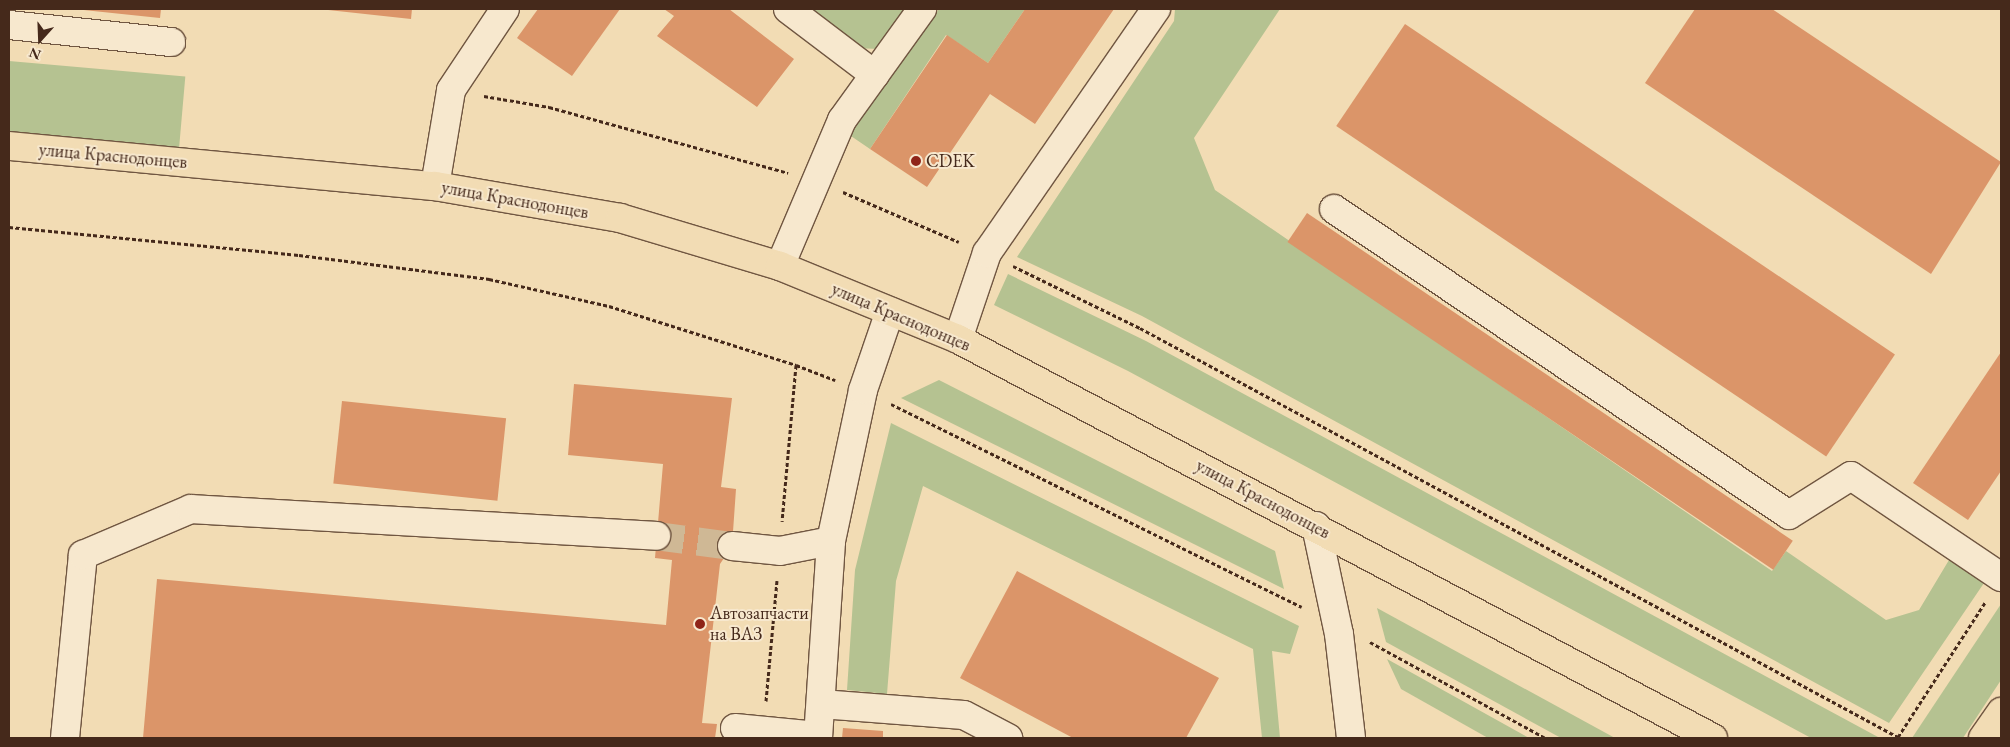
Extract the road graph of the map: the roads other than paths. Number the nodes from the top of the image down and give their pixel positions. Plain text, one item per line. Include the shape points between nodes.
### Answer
1 (504, 9) edge
2 (788, 9) edge
3 (922, 9) edge
4 (1156, 9) edge
5 (9, 25) edge
6 (172, 42) dead end
7 (875, 75) junction
8 (9, 146) edge
9 (435, 186) junction
10 (1334, 209) dead end
11 (780, 266) junction
12 (890, 311) junction
13 (958, 339) junction
14 (1316, 526) junction
15 (656, 536) tunnel mouth
16 (831, 541) junction
17 (732, 546) tunnel mouth
18 (1996, 586) edge
19 (821, 704) junction
20 (2001, 712) edge
21 (735, 728) dead end
22 (818, 737) edge
23 (65, 738) edge
24 (1008, 738) edge
25 (1351, 738) edge
26 (1713, 738) edge
27 (1983, 738) edge

1 - 9 street via 451,90
2 - 7 street
3 - 7 street
4 - 13 street via 987,253
5 - 6 street
7 - 11 street via 842,120
8 - 9 main road, улица Краснодонцев
9 - 11 main road, улица Краснодонцев via 620,218
10 - 18 street via 1789,515 1852,476
11 - 12 main road, улица Краснодонцев
12 - 13 main road, улица Краснодонцев
12 - 16 street via 863,390
13 - 14 main road, улица Краснодонцев
14 - 25 street via 1337,624
14 - 26 main road, улица Краснодонцев
15 - 23 street via 191,509 83,555
16 - 17 street via 780,551
16 - 19 street
19 - 22 street
19 - 24 street via 964,714
20 - 27 main road
21 - 22 street

